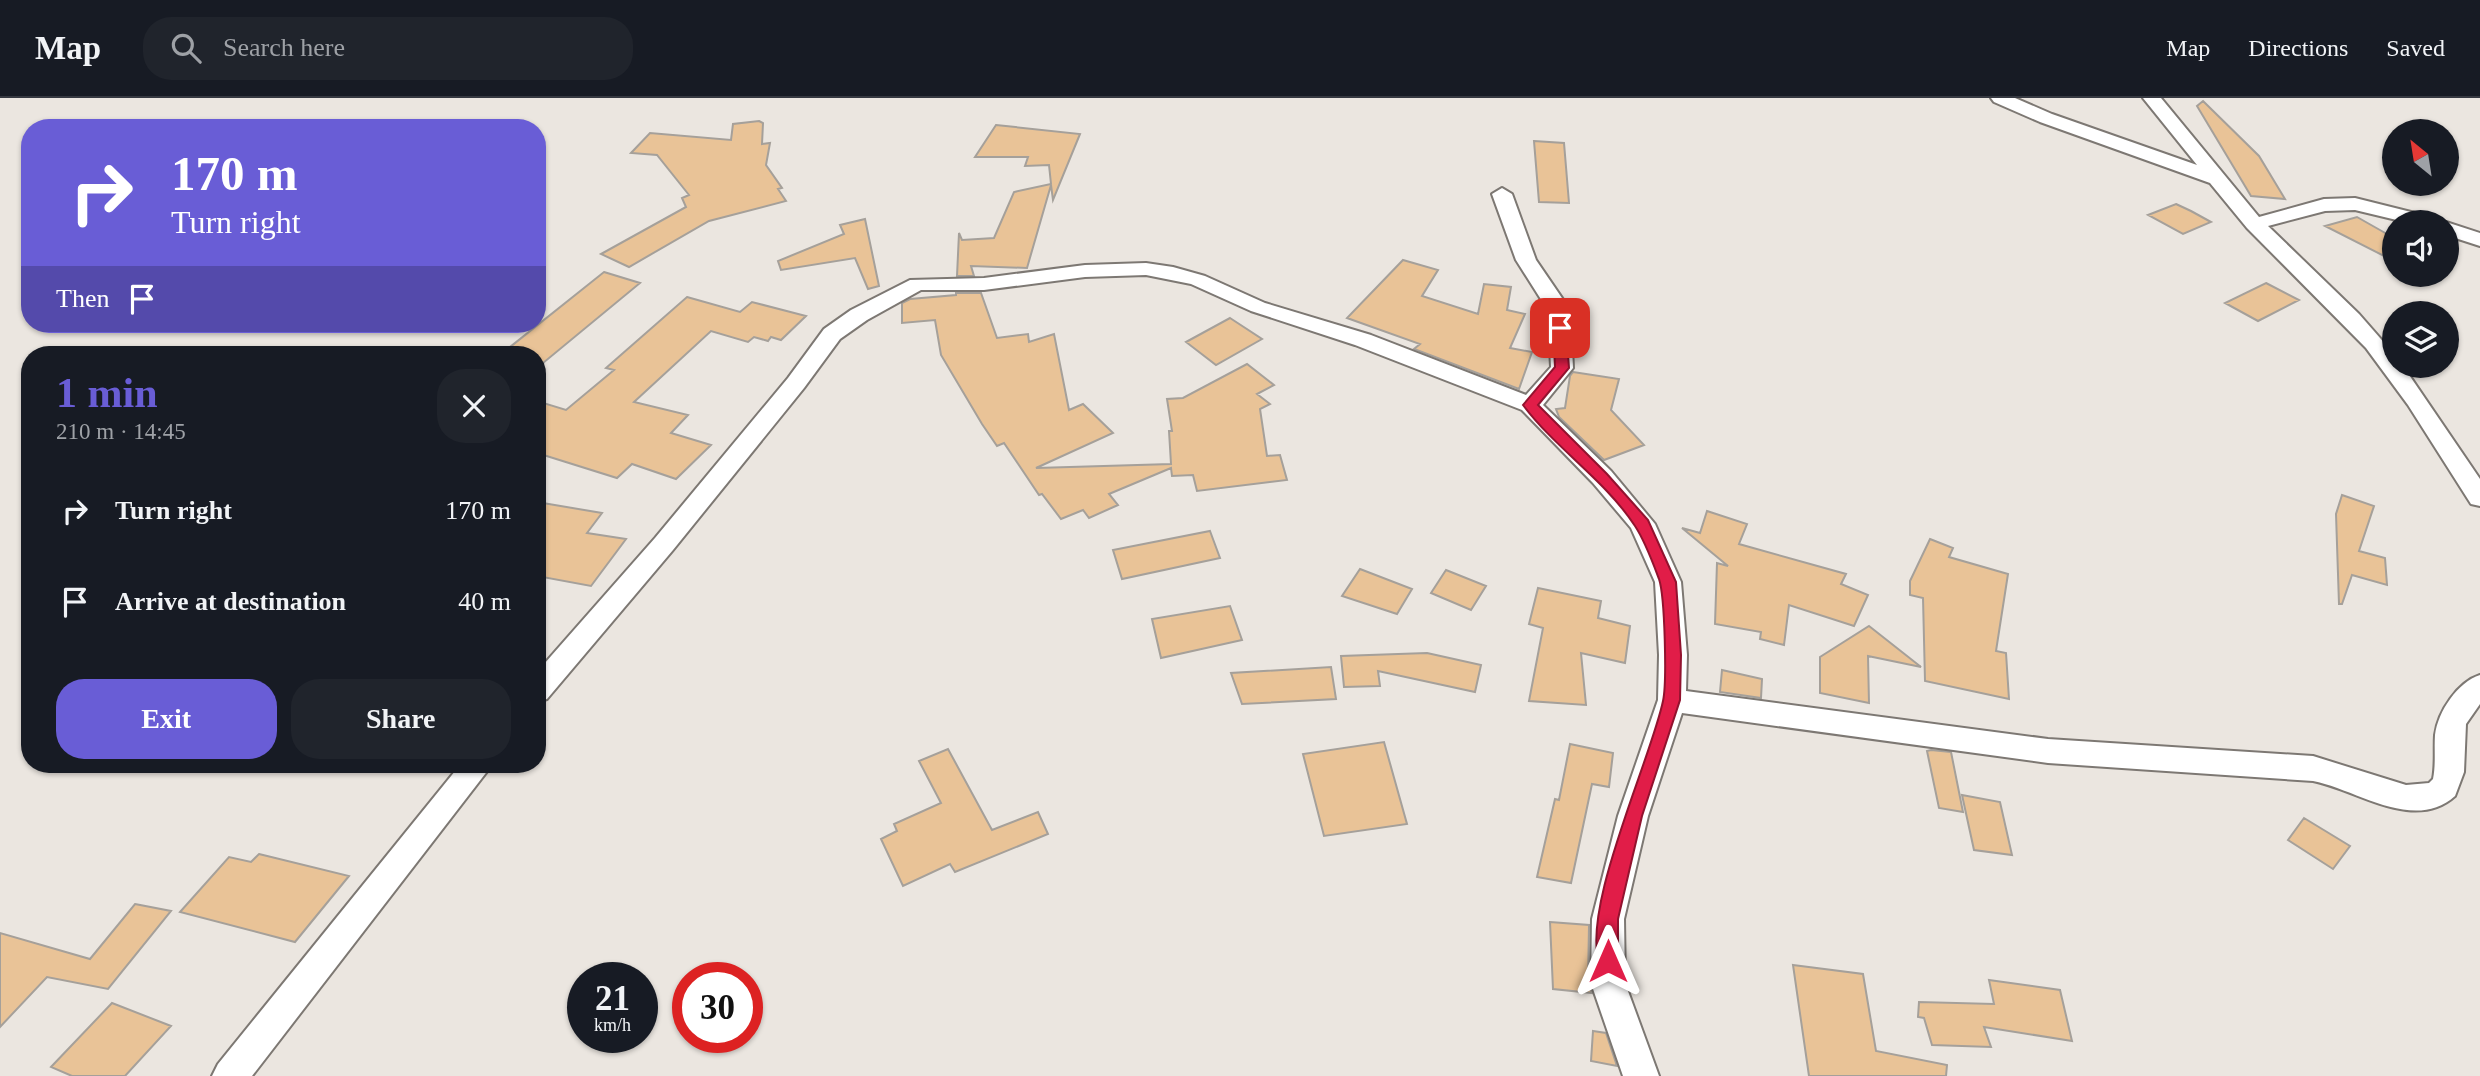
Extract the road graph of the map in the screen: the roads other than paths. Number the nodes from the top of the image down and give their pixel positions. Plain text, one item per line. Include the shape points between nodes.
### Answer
1 (2000, 98) edge
2 (2152, 98) edge
3 (2215, 178) junction
4 (1502, 194) dead end
5 (2382, 211) edge
6 (2254, 224) junction
7 (2459, 233) edge
8 (2480, 240) edge
9 (1530, 405) junction
10 (2480, 498) edge
11 (546, 681) edge
12 (2480, 686) edge
13 (1672, 700) junction
14 (471, 773) edge
15 (230, 1076) edge
16 (1641, 1076) edge

1 - 3 street
2 - 3 street
3 - 6 street
4 - 9 street via 1526,260 1553,301 1560,328 1562,368
5 - 6 street via 2355,204 2324,205
6 - 10 street via 2374,342
7 - 8 street
9 - 11 street via 1173,273 1085,271 984,284 917,284 832,334 664,544
9 - 13 street via 1642,524 1660,558 1668,582
12 - 13 street via 2452,722 2447,747 2449,781 2438,793 2411,800 2316,768 2099,756
13 - 16 street via 1633,816 1608,919 1608,983
14 - 15 street

